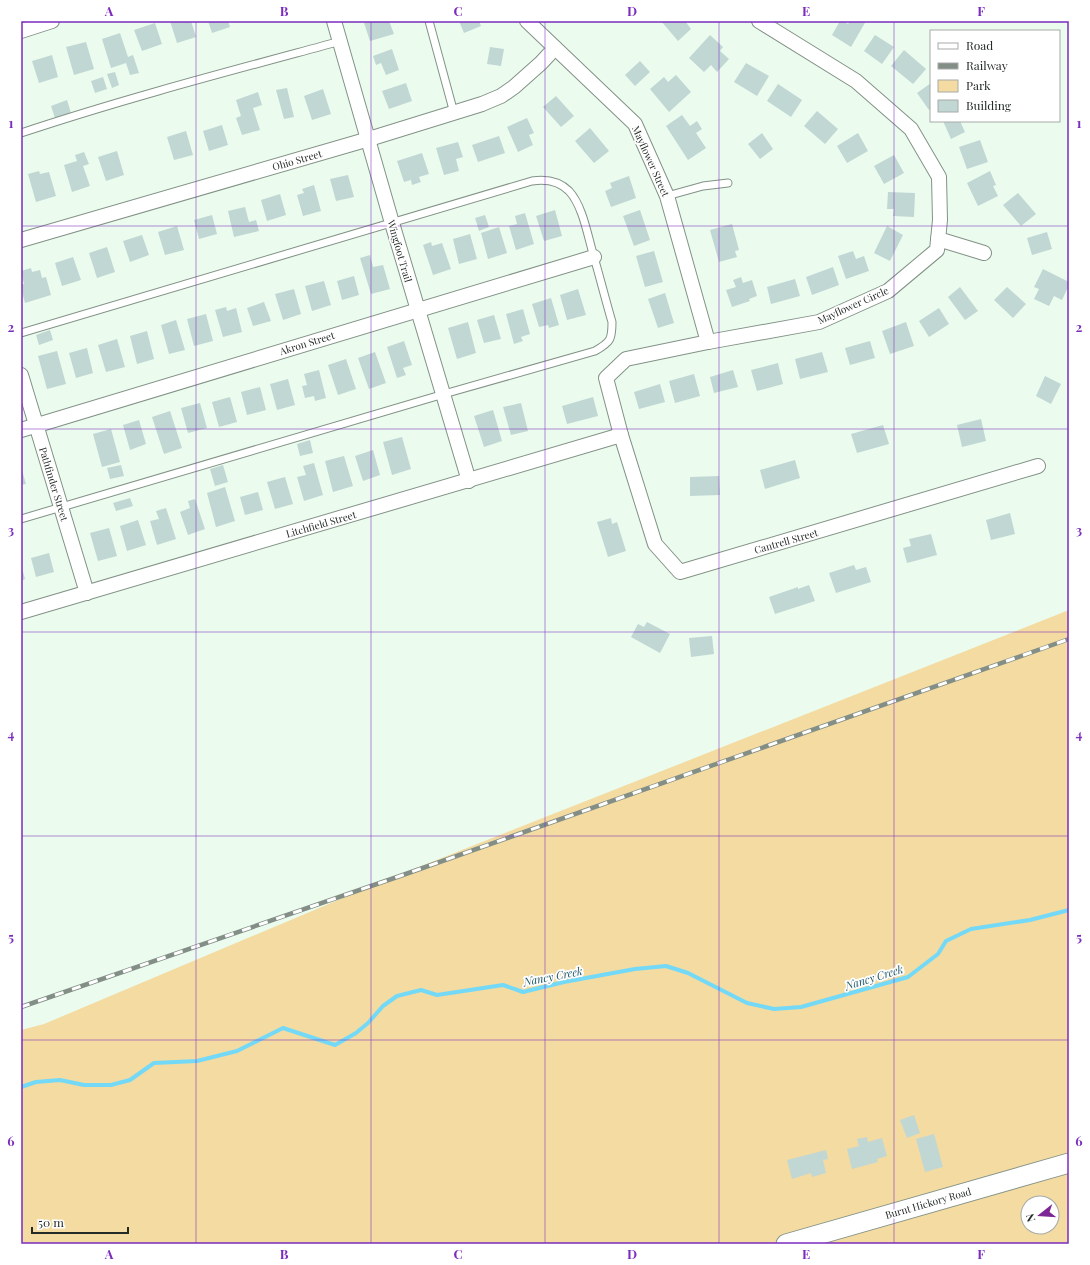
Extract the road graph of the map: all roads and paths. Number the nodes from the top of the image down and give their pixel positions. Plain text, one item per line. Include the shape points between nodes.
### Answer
1 (52, 21) edge
2 (334, 21) edge
3 (428, 21) edge
4 (527, 21) edge
5 (759, 21) edge
6 (22, 28) edge
7 (341, 42) junction
8 (556, 48) junction
9 (454, 113) junction
10 (21, 133) edge
11 (369, 139) junction
12 (728, 184) dead end
13 (667, 196) junction
14 (392, 223) junction
15 (938, 239) junction
16 (21, 240) edge
17 (984, 254) dead end
18 (594, 257) junction
19 (417, 309) junction
20 (21, 334) edge
21 (708, 342) junction
22 (21, 375) edge
23 (444, 394) junction
24 (36, 426) junction
25 (21, 430) edge
26 (621, 435) junction
27 (1038, 466) dead end
28 (469, 480) junction
29 (61, 507) junction
30 (21, 519) edge
31 (87, 593) junction
32 (21, 612) edge
33 (1069, 1163) edge
34 (786, 1244) edge

1 - 6 street
2 - 7 street, Wingfoot Trail
3 - 9 lane
4 - 8 street, Mayflower Street
5 - 15 street, Mayflower Circle via 856,82 911,129 939,177
7 - 10 lane via 107,106
7 - 11 street, Wingfoot Trail
8 - 9 street, Ohio Street via 528,76 501,96
8 - 13 street, Mayflower Street via 635,124
9 - 11 street, Ohio Street
11 - 14 street, Wingfoot Trail
11 - 16 street, Ohio Street
12 - 13 lane via 704,186
13 - 21 street, Mayflower Street
14 - 18 lane via 542,179 568,190 576,201
14 - 19 street, Wingfoot Trail
14 - 20 lane
15 - 17 street
15 - 21 street, Mayflower Circle via 937,250 888,291 819,322
18 - 19 street, Akron Street
18 - 23 lane via 612,322 612,336 605,345 595,351
19 - 23 street, Wingfoot Trail
19 - 24 street, Akron Street
21 - 26 street, Mayflower Circle via 626,359 606,378
22 - 24 street, Pathfinder Street
23 - 28 street, Wingfoot Trail
23 - 29 lane
24 - 25 street, Akron Street
24 - 29 street, Pathfinder Street
26 - 27 street, Cantrell Street via 655,544 680,572
26 - 28 street, Litchfield Street
28 - 31 street, Litchfield Street
29 - 30 lane
29 - 31 street, Pathfinder Street
31 - 32 street, Litchfield Street
33 - 34 main road, Burnt Hickory Road

